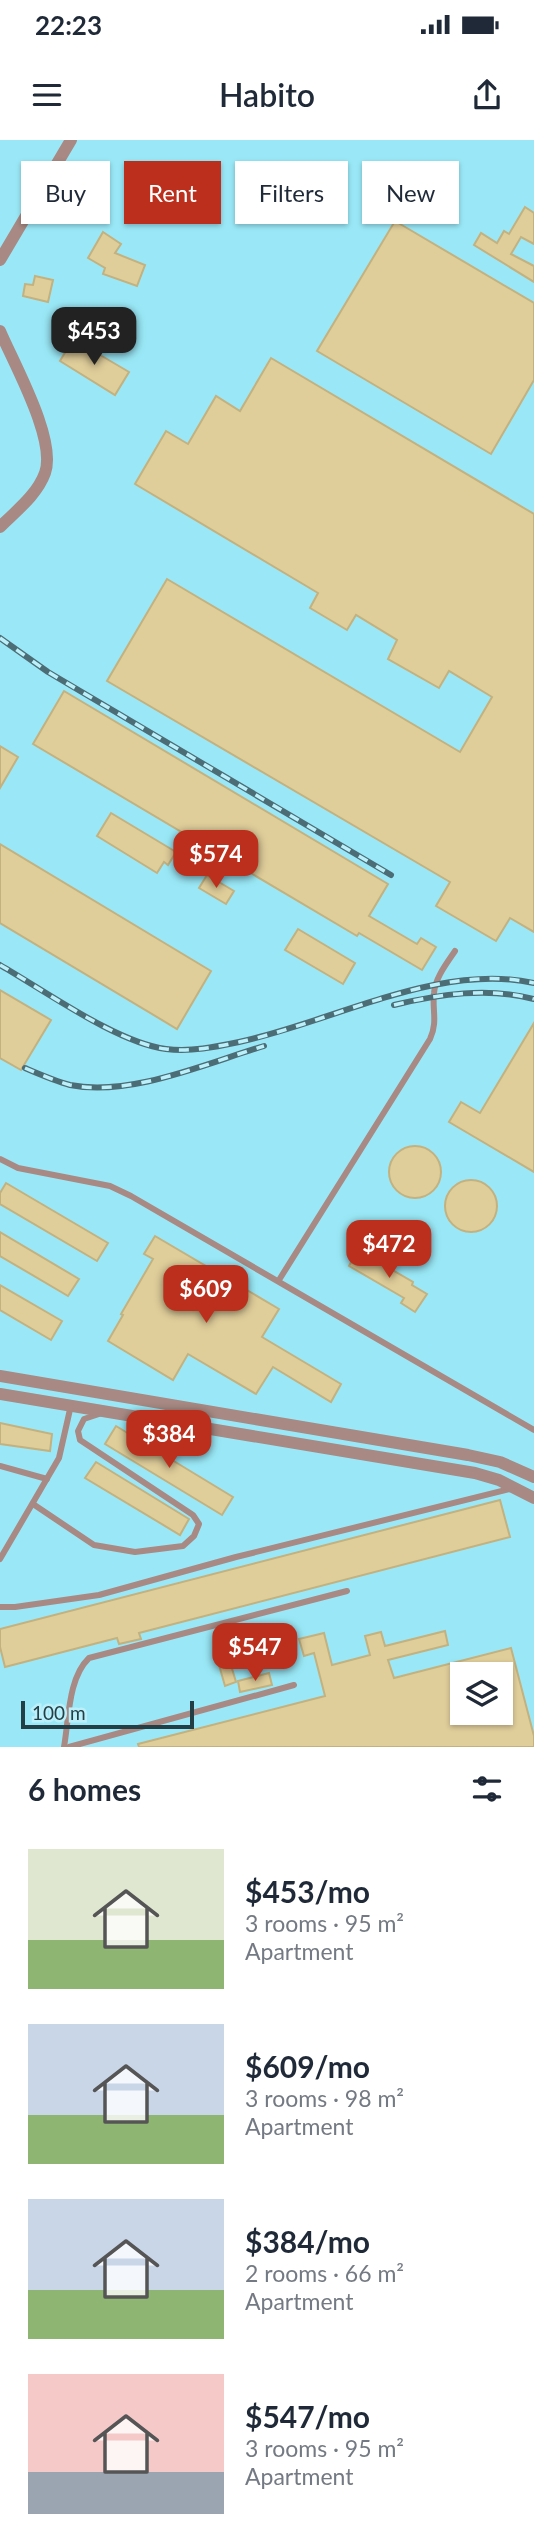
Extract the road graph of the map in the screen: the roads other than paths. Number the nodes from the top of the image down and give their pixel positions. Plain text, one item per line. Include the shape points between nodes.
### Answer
1 (71, 140) edge
2 (0, 260) edge
3 (0, 331) edge
4 (0, 527) edge
5 (455, 951) dead end
6 (0, 1159) edge
7 (279, 1280) junction
8 (0, 1376) edge
9 (74, 1388) junction
10 (0, 1394) edge
11 (71, 1405) junction
12 (109, 1412) junction
13 (534, 1430) edge
14 (337, 1432) junction
15 (334, 1449) junction
16 (491, 1459) junction
17 (0, 1466) edge
18 (486, 1476) junction
19 (534, 1477) edge
20 (47, 1479) junction
21 (516, 1488) junction
22 (534, 1498) edge
23 (33, 1504) junction
24 (0, 1559) edge
25 (348, 1591) dead end
26 (0, 1607) edge
27 (294, 1685) dead end
28 (67, 1747) edge

1 - 2 street
3 - 4 street via 48,451 39,486
5 - 7 lane via 434,991 436,1022 430,1039
6 - 7 lane via 18,1168 110,1186
7 - 13 lane
8 - 9 street
9 - 11 street
9 - 14 street
10 - 11 street
11 - 12 street
11 - 20 lane via 62,1453
12 - 15 street
12 - 23 lane via 84,1419 78,1431 80,1440 193,1515 199,1524 194,1536 183,1546 135,1552 94,1545
14 - 15 lane
14 - 16 street
15 - 18 street
16 - 18 lane
16 - 19 street
17 - 20 lane
18 - 21 street
20 - 23 lane
21 - 22 street
21 - 26 lane via 99,1595
23 - 24 lane
25 - 28 lane via 89,1658 76,1680
27 - 28 lane

